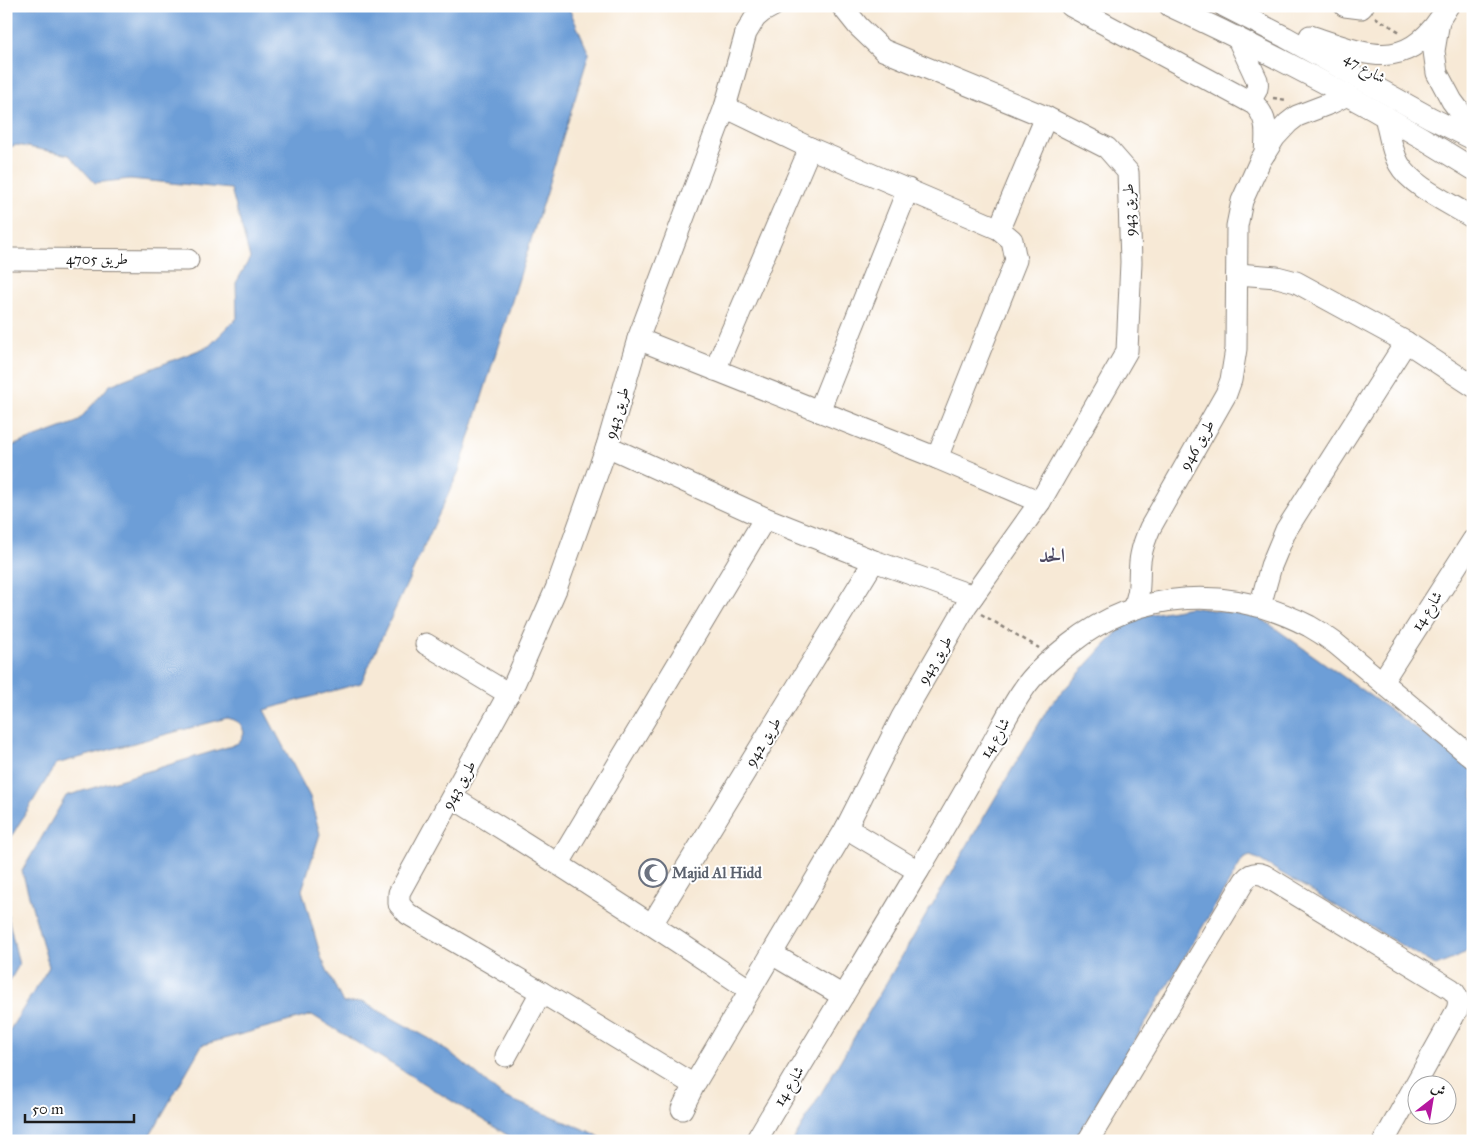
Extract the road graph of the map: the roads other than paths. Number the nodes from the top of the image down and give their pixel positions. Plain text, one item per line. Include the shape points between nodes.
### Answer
1 (772, 6) edge
2 (842, 6) edge
3 (1071, 6) edge
4 (1170, 6) edge
5 (1224, 6) edge
6 (1258, 6) edge
7 (1345, 6) edge
8 (1363, 6) edge
9 (1444, 14) edge
10 (1310, 36) junction
11 (1237, 37) junction
12 (1347, 95) junction
13 (1253, 105) junction
14 (725, 107) junction
15 (1385, 116) junction
16 (1046, 117) junction
17 (1473, 130) edge
18 (1473, 139) edge
19 (810, 148) junction
20 (1264, 154) junction
21 (1473, 169) edge
22 (908, 189) junction
23 (1473, 218) edge
24 (999, 229) junction
25 (6, 259) edge
26 (188, 260) dead end
27 (1237, 274) junction
28 (638, 339) junction
29 (1406, 342) junction
30 (715, 370) junction
31 (1473, 386) edge
32 (819, 411) junction
33 (607, 446) junction
34 (937, 458) junction
35 (1040, 502) junction
36 (765, 518) junction
37 (1473, 540) edge
38 (874, 561) junction
39 (970, 601) junction
40 (1260, 606) junction
41 (1132, 609) junction
42 (426, 644) dead end
43 (1382, 682) junction
44 (509, 694) junction
45 (1473, 758) edge
46 (453, 798) junction
47 (846, 828) junction
48 (559, 863) junction
49 (918, 871) junction
50 (652, 924) junction
51 (772, 954) junction
52 (750, 990) junction
53 (541, 992) junction
54 (843, 996) junction
55 (506, 1056) dead end
56 (694, 1085) junction
57 (682, 1109) dead end
58 (756, 1141) edge
59 (1088, 1141) edge
60 (1384, 1141) edge

1 - 14 street, طريق 943 via 755,18 746,33
2 - 16 street, طريق 943 via 883,50
3 - 13 street
4 - 11 street
5 - 18 street
6 - 10 street, شارع 47
7 - 8 street
9 - 10 street via 1423,39 1405,51 1381,56 1360,53
9 - 17 street via 1434,51 1436,73
10 - 17 street, شارع 47
11 - 12 street
11 - 13 street via 1257,80
12 - 15 street
12 - 20 street, طريق 946 via 1297,116
13 - 20 street via 1264,119
14 - 19 street
14 - 28 street, طريق 943
15 - 21 street
15 - 23 street via 1394,154 1404,172 1420,186
16 - 24 street
16 - 35 street, طريق 943 via 1107,148 1128,172 1131,262 1127,351
19 - 22 street
19 - 30 street
20 - 27 street, طريق 946 via 1242,201 1237,226
22 - 24 street
22 - 32 street
24 - 34 street via 1012,240 1016,260
25 - 26 street, طريق 4705
27 - 29 street via 1296,282
27 - 41 street, طريق 946 via 1236,349 1231,380 1150,528 1141,555 1139,595
28 - 30 street
28 - 33 street, طريق 943
29 - 31 street
29 - 40 street via 1286,530 1271,566
30 - 32 street
32 - 34 street
33 - 36 street
33 - 44 street, طريق 943 via 556,589
34 - 35 street
35 - 39 street, طريق 943
36 - 38 street
36 - 48 street
37 - 43 street, شارع 14
38 - 39 street
38 - 50 street, طريق 942
39 - 47 street, طريق 943 via 902,717
40 - 41 street, شارع 14 via 1213,598 1181,598
40 - 43 street, شارع 14 via 1312,627
41 - 49 street, شارع 14 via 1094,627 1054,656 1024,689
42 - 44 street
43 - 45 street, شارع 14
44 - 46 street, طريق 943
46 - 48 street
46 - 53 street, طريق 943 via 399,893 399,904 408,914
47 - 49 street
47 - 51 street, طريق 943
48 - 50 street
49 - 54 street, شارع 14
50 - 52 street
51 - 52 street, طريق 943
51 - 54 street
52 - 56 street, طريق 943
53 - 55 street
53 - 56 street, طريق 943
54 - 58 street, شارع 14
56 - 57 street, طريق 943
59 - 60 street via 1245,880 1256,873 1273,880 1451,989 1459,1000 1457,1010

